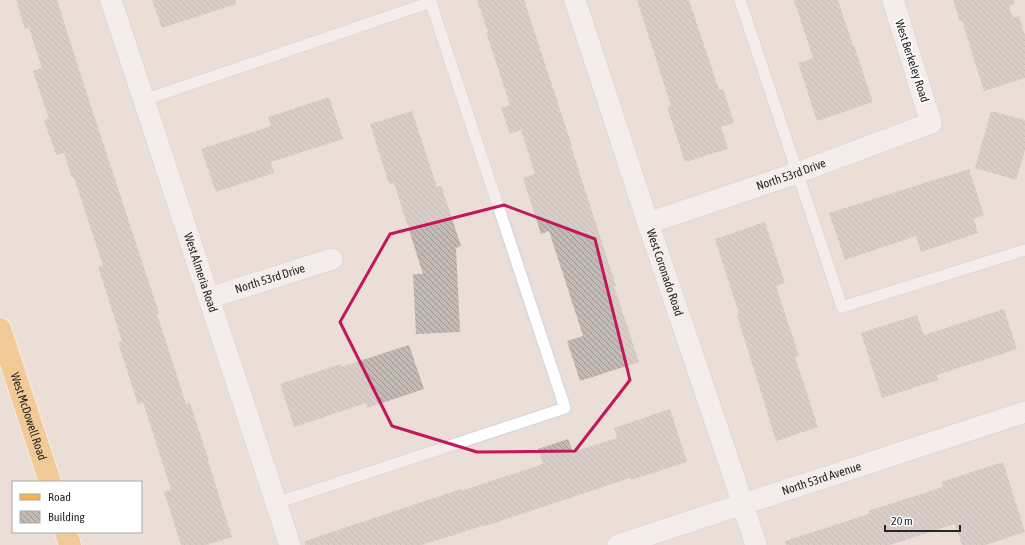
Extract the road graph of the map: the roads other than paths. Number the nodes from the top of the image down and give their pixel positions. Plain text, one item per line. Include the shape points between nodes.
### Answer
1 (111, 0) edge
2 (575, 0) edge
3 (740, 0) edge
4 (893, 0) edge
5 (431, 1) edge
6 (144, 100) junction
7 (931, 123) joint
8 (797, 174) junction
9 (648, 223) junction
10 (1025, 250) edge
11 (332, 259) dead end
12 (209, 298) junction
13 (0, 329) edge
14 (1025, 412) edge
15 (50, 481) edge
16 (276, 503) junction
17 (743, 504) junction
18 (66, 533) edge
19 (70, 545) edge
20 (290, 545) edge
21 (618, 545) edge
22 (756, 545) edge

1 - 6 street, West Almeria Road
2 - 9 street, West Coronado Road
3 - 8 lane
4 - 7 street, West Berkeley Road
5 - 6 lane
5 - 16 lane via 565,408
6 - 12 street, West Almeria Road
7 - 8 street, North 53rd Drive
8 - 9 street, North 53rd Drive
8 - 10 lane via 842,307
9 - 17 street, West Coronado Road
11 - 12 street, North 53rd Drive
12 - 16 street, West Almeria Road
13 - 15 main road, West McDowell Road
14 - 17 street, North 53rd Avenue
16 - 20 street, West Almeria Road
17 - 21 street, North 53rd Avenue
17 - 22 street, West Coronado Road
18 - 19 main road

